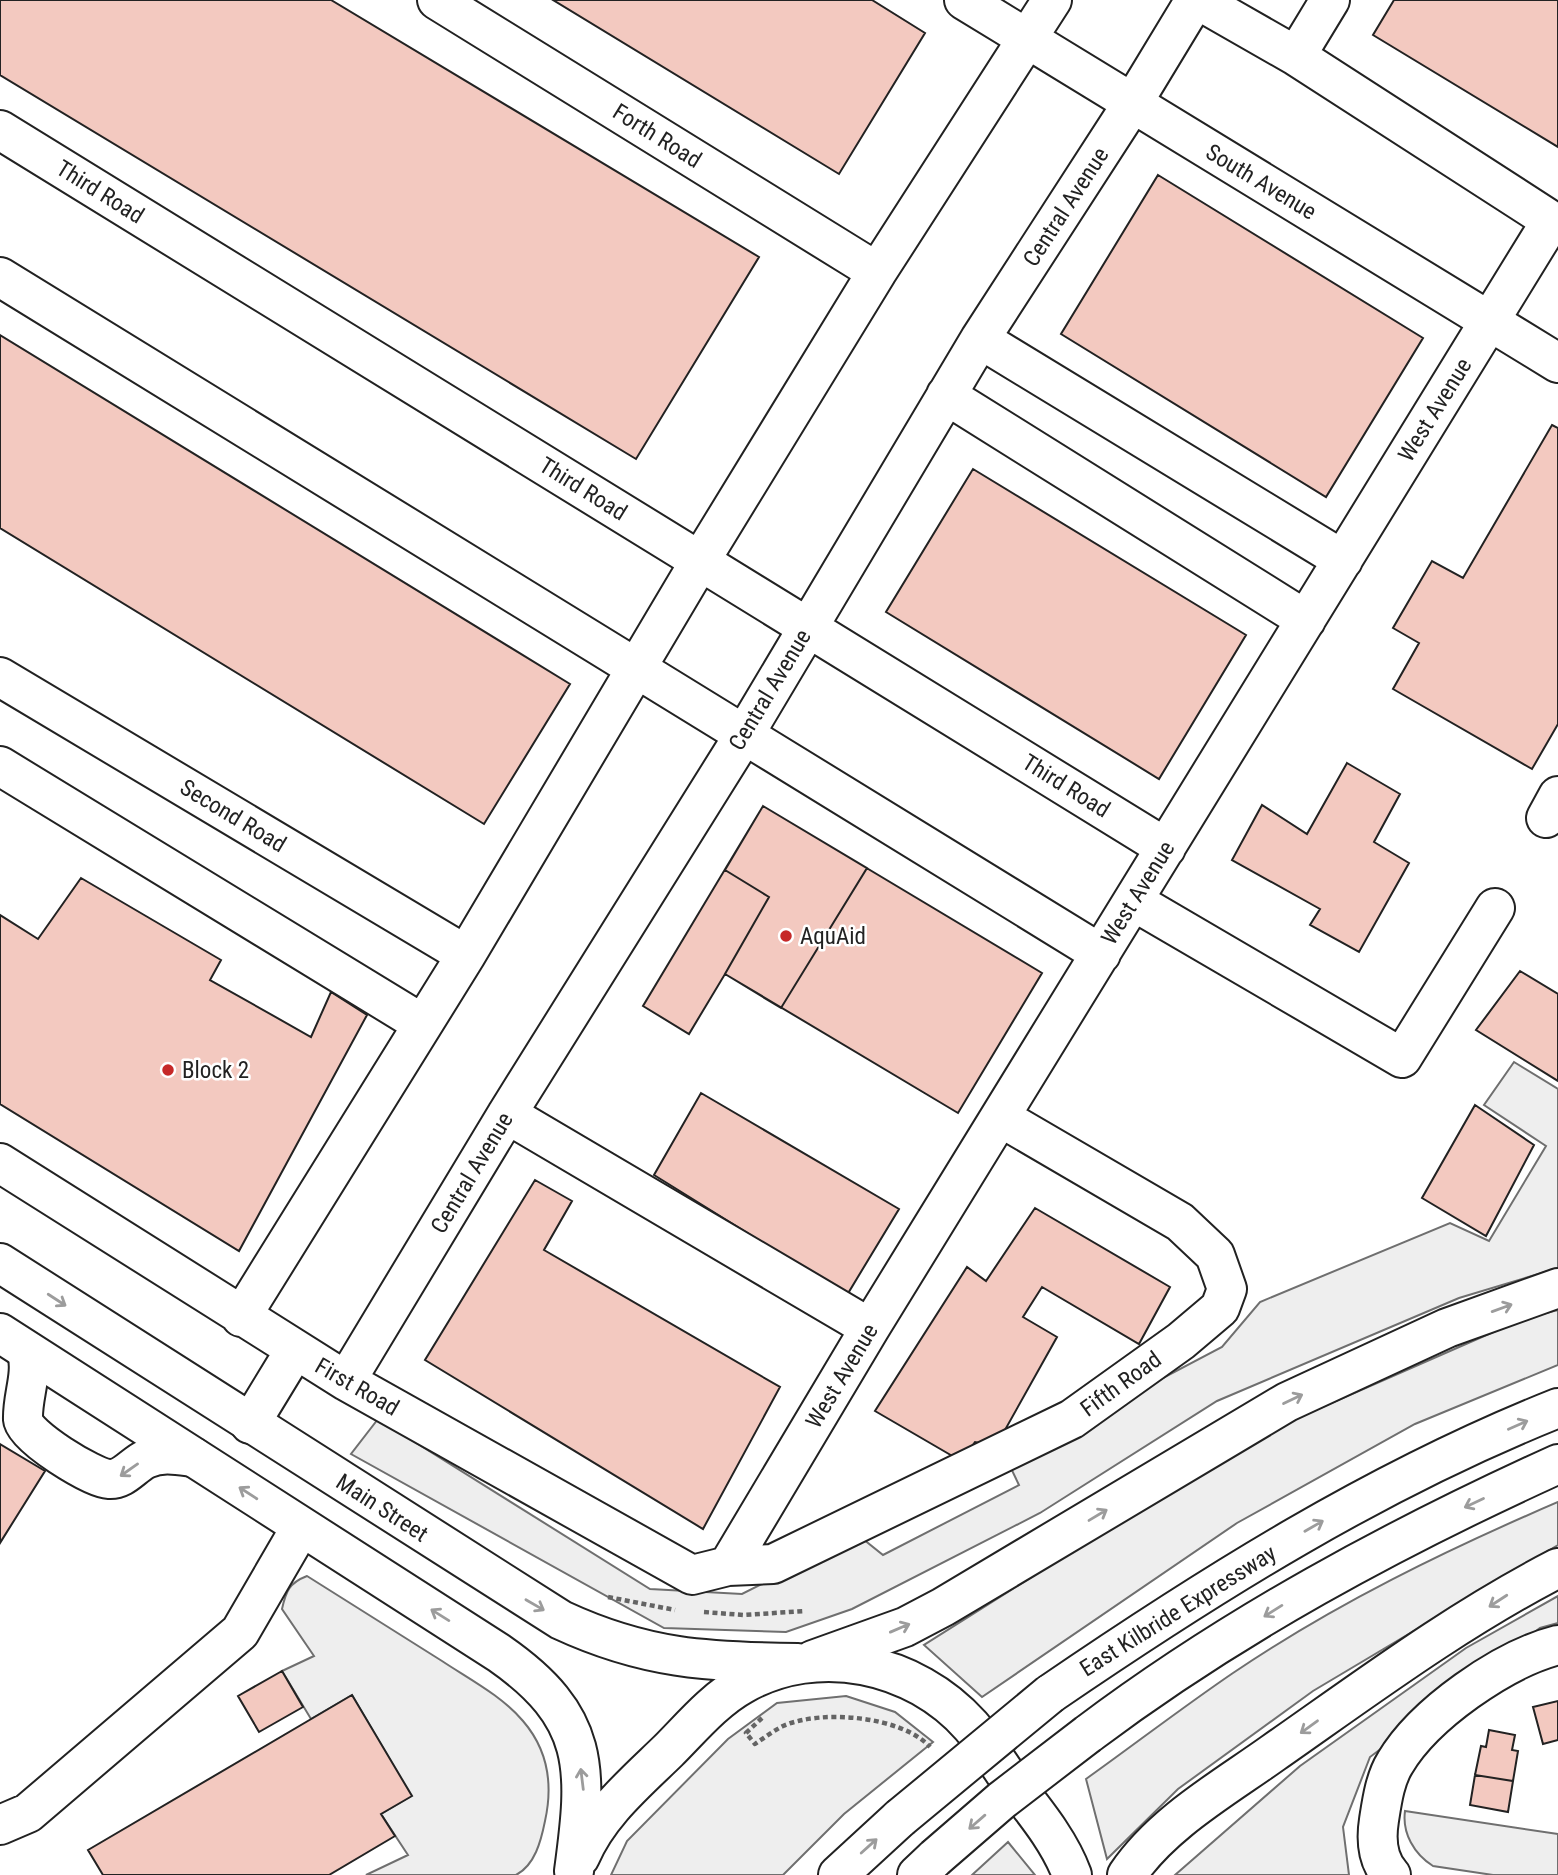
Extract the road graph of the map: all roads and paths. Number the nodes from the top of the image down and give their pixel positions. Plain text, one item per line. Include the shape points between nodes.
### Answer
1 (437, 0) edge
2 (964, 0) edge
3 (1052, 0) edge
4 (1196, 0) edge
5 (1330, 0) edge
6 (1027, 38) junction
7 (1296, 56) junction
8 (1132, 104) junction
9 (0, 130) edge
10 (1555, 223) edge
11 (877, 272) junction
12 (0, 277) edge
13 (1490, 321) junction
14 (981, 339) junction
15 (1558, 363) edge
16 (946, 395) junction
17 (1343, 559) junction
18 (700, 561) junction
19 (1306, 620) junction
20 (808, 627) junction
21 (637, 669) junction
22 (0, 677) edge
23 (744, 735) junction
24 (0, 766) edge
25 (1166, 848) junction
26 (1135, 902) junction
27 (1495, 908) dead end
28 (1101, 954) junction
29 (467, 955) junction
30 (421, 1023) junction
31 (507, 1114) junction
32 (1000, 1117) junction
33 (0, 1163) edge
34 (0, 1263) edge
35 (1558, 1288) edge
36 (241, 1317) junction
37 (870, 1328) junction
38 (14, 1342) edge
39 (295, 1350) junction
40 (346, 1381) junction
41 (1558, 1408) edge
42 (250, 1424) junction
43 (193, 1457) junction
44 (1558, 1464) edge
45 (301, 1527) junction
46 (728, 1566) junction
47 (1558, 1568) edge
48 (1558, 1645) edge
49 (806, 1661) junction
50 (766, 1715) dead end
51 (931, 1749) dead end
52 (0, 1825) edge
53 (926, 1867) edge
54 (573, 1873) edge
55 (838, 1875) edge
56 (1072, 1875) edge
57 (1127, 1875) edge
58 (1391, 1875) edge

1 - 11 main road, Forth Road
2 - 6 main road, South Avenue
3 - 6 main road
4 - 7 main road
4 - 8 main road, Central Avenue
5 - 7 main road
6 - 8 main road, South Avenue
6 - 11 main road
7 - 10 main road
8 - 13 main road, South Avenue
8 - 14 main road, Central Avenue
9 - 18 main road, Third Road
10 - 13 main road, West Avenue
11 - 18 main road
12 - 21 main road
13 - 15 main road, South Avenue
13 - 17 main road, West Avenue
14 - 16 main road, Central Avenue
14 - 17 main road
16 - 19 main road
16 - 20 main road, Central Avenue
17 - 19 main road, West Avenue
18 - 20 main road, Third Road
18 - 21 main road
19 - 25 main road, West Avenue
20 - 23 main road, Central Avenue
20 - 25 main road, Third Road
21 - 23 main road
21 - 29 main road
22 - 29 main road, Second Road
23 - 28 main road
23 - 31 main road, Central Avenue
24 - 30 main road
25 - 26 main road, West Avenue
26 - 27 main road via 1402,1058
26 - 28 main road, West Avenue
28 - 32 main road, West Avenue
29 - 30 main road
30 - 36 main road
31 - 37 main road
31 - 40 main road, Central Avenue
32 - 37 main road, West Avenue
32 - 46 main road, Fifth Road via 1180,1222 1215,1255 1227,1289 1220,1308 1072,1419 773,1564
33 - 36 main road, First Road
34 -> 42 main road, Main Street
49 -> 35 main road via 905,1627 943,1607 1287,1402 1447,1328
36 - 39 main road, First Road
37 - 46 main road, West Avenue
38 - 43 main road
43 -> 38 main road via 165,1454 148,1458 123,1476 109,1479 32,1436 23,1421 31,1367
39 - 40 main road, First Road
39 - 42 main road
40 - 46 main road, First Road via 692,1575
55 -> 41 main road, East Kilbride Expressway, bridge via 1050,1694 1183,1603 1438,1461
42 -> 49 main road, Main Street via 530,1603 582,1629 651,1653 684,1659
45 -> 43 main road
44 -> 53 main road, bridge via 1388,1545 1147,1691 1002,1800
45 - 52 main road via 240,1632 28,1813
54 -> 45 main road via 584,1786 571,1727 560,1707 543,1686 499,1653
47 -> 57 main road via 1517,1589 1369,1684 1200,1804
48 - 58 main road via 1503,1669 1420,1728 1394,1765 1382,1797 1376,1840
49 - 54 main road via 764,1674 720,1699 614,1805 592,1832
49 - 56 main road, Main Street via 880,1668 909,1680 949,1707 970,1725 1050,1833
50 - 51 path via 746,1733 755,1744 785,1725 868,1717 923,1739

